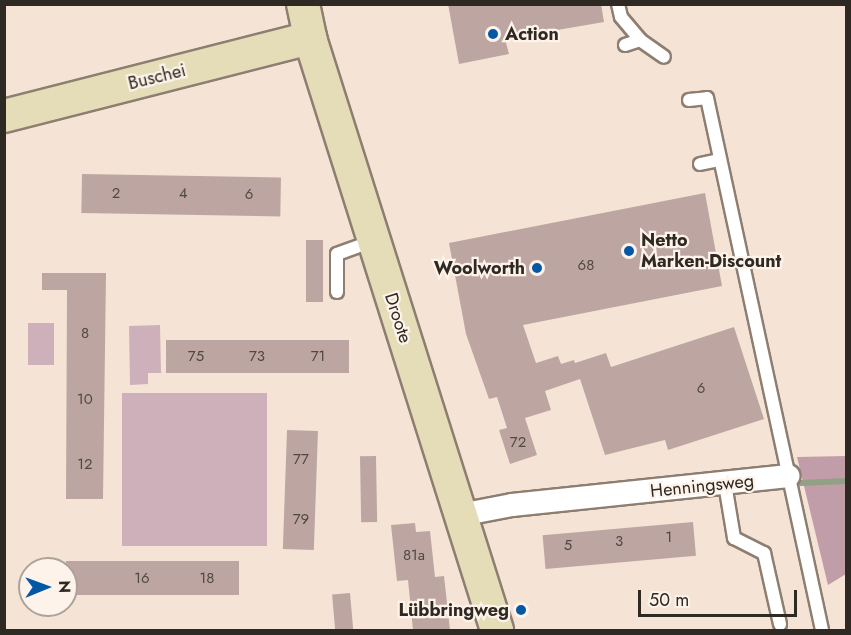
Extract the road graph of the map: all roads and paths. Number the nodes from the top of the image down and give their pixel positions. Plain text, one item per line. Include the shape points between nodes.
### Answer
1 (303, 4) edge
2 (618, 4) edge
3 (310, 38) junction
4 (639, 40) junction
5 (626, 45) dead end
6 (664, 57) dead end
7 (689, 100) dead end
8 (4, 116) edge
9 (719, 160) junction
10 (700, 164) dead end
11 (373, 241) junction
12 (337, 292) dead end
13 (788, 476) junction
14 (725, 483) junction
15 (460, 515) junction
16 (780, 624) dead end
17 (497, 630) edge
18 (822, 630) edge

1 - 3 street, Droote
2 - 4 lane via 621,17
3 - 8 street, Buschei
3 - 11 street, Droote
4 - 5 lane
4 - 6 lane
7 - 9 lane via 707,98
9 - 10 lane
9 - 13 lane
11 - 12 lane via 337,254
11 - 15 street, Droote
13 - 14 street, Henningsweg
13 - 18 lane
14 - 15 street, Henningsweg via 512,505
14 - 16 lane via 734,538 764,553
15 - 17 street, Droote

